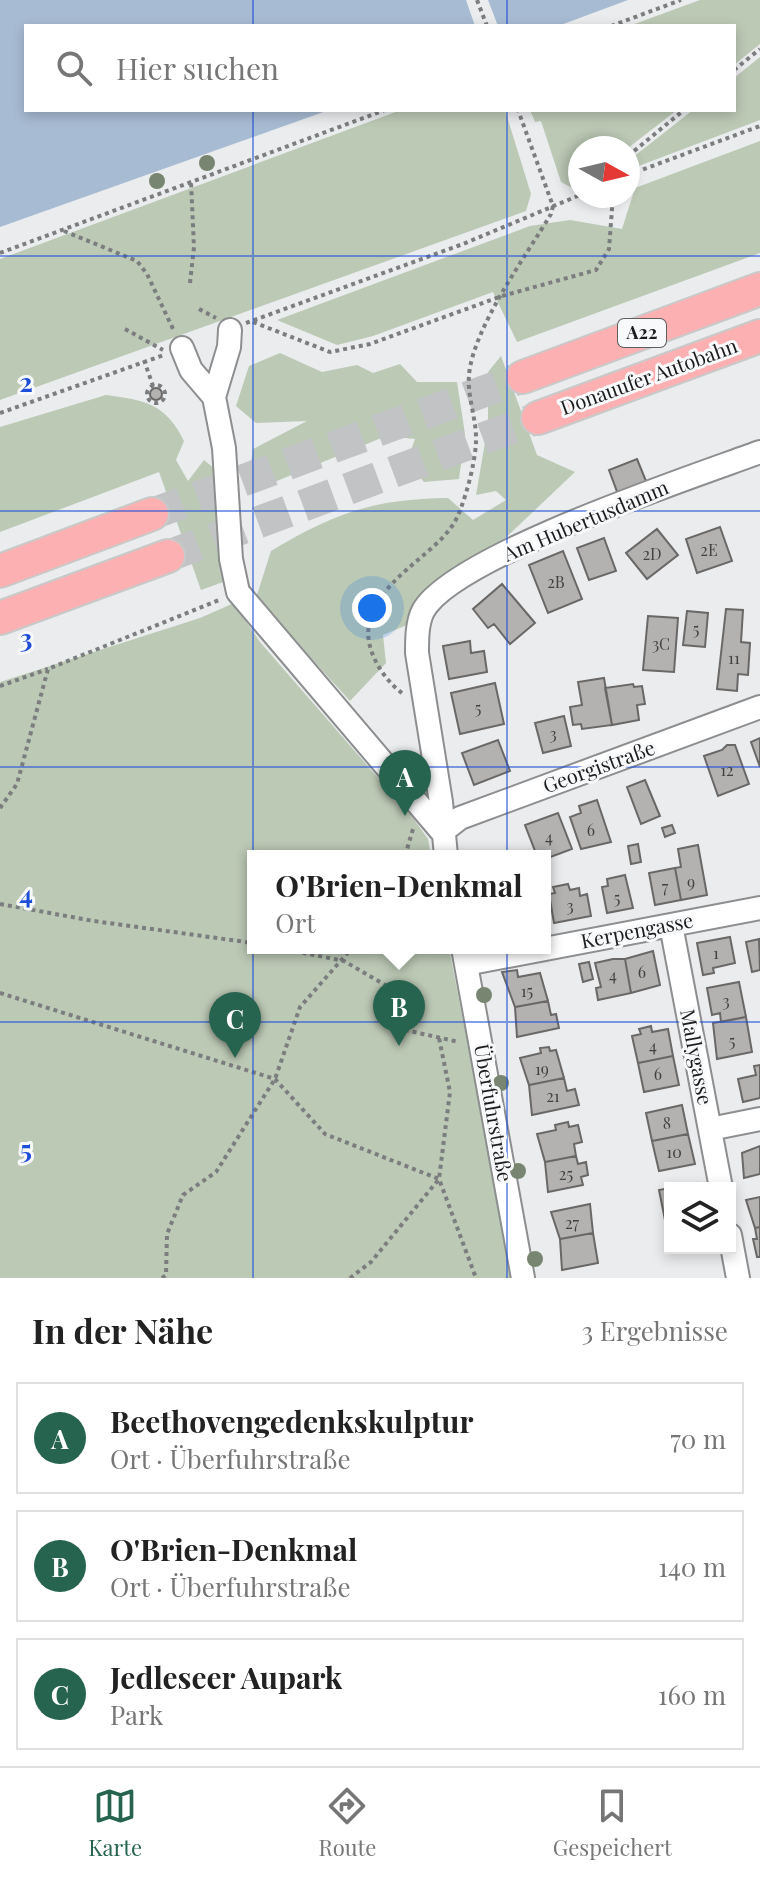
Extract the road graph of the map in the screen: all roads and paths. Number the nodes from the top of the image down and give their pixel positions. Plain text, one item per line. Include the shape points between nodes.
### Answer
1 (477, 0) edge
2 (681, 0) edge
3 (486, 24) edge
4 (616, 24) edge
5 (760, 49) edge
6 (736, 68) edge
7 (380, 112) edge
8 (519, 112) edge
9 (682, 112) edge
10 (760, 126) edge
11 (640, 146) edge
12 (640, 171) edge
13 (191, 182) junction
14 (568, 200) edge
15 (553, 206) junction
16 (612, 208) edge
17 (62, 230) junction
18 (0, 253) edge
19 (190, 283) dead end
20 (760, 289) edge
21 (502, 296) junction
22 (251, 321) junction
23 (125, 329) dead end
24 (230, 330) joint
25 (760, 336) edge
26 (175, 351) junction
27 (144, 360) junction
28 (523, 377) tunnel mouth
29 (153, 386) junction
30 (214, 397) junction
31 (0, 413) edge
32 (538, 418) tunnel mouth
33 (760, 452) edge
34 (152, 514) tunnel mouth
35 (168, 556) tunnel mouth
36 (0, 571) edge
37 (238, 592) junction
38 (0, 618) edge
39 (48, 669) junction
40 (0, 686) edge
41 (760, 707) edge
42 (425, 709) junction
43 (0, 808) edge
44 (442, 832) junction
45 (445, 850) edge
46 (0, 904) edge
47 (760, 908) edge
48 (671, 925) junction
49 (247, 942) edge
50 (551, 943) edge
51 (309, 954) edge
52 (348, 954) edge
53 (464, 956) edge
54 (344, 961) junction
55 (0, 993) edge
56 (439, 1038) junction
57 (481, 1046) junction
58 (275, 1079) junction
59 (760, 1119) edge
60 (710, 1129) junction
61 (439, 1179) junction
62 (720, 1182) edge
63 (734, 1254) edge
64 (162, 1278) edge
65 (350, 1278) edge
66 (476, 1278) edge
67 (523, 1278) edge
68 (738, 1278) edge

1 - 3 path
2 - 4 path
5 - 6 path
7 - 13 path
8 - 15 path
9 - 11 path
10 - 12 path
13 - 17 path
13 - 19 path
14 - 15 path
15 - 21 path
15 - 22 path
16 - 21 path via 609,249 596,270
17 - 18 path
17 - 26 path via 137,261 147,274
20 - 28 highway, A22
21 - 22 path via 370,344 330,352
21 - 42 path via 474,350 468,377 476,441 459,515 376,604 368,628 387,682
22 - 24 path
23 - 26 path
24 - 30 street
25 - 32 highway, Donauufer Autobahn / A22
26 - 27 path
26 - 30 street
27 - 29 path
27 - 31 path
29 - 29 path via 147,394 156,403 166,394 163,387
30 - 37 street
33 - 42 street, Am Hubertusdamm via 526,542 451,584 424,610 417,632
34 - 36 highway
35 - 38 highway
37 - 39 path
37 - 44 street
39 - 40 path
39 - 43 path via 17,784
41 - 44 street, Georgistraße via 460,818
42 - 44 street
44 - 45 street
46 - 49 path
47 - 48 street, Kerpengasse
48 - 50 street, Kerpengasse
48 - 60 street, Mallygasse
51 - 54 path
52 - 54 path
53 - 57 street, Überfuhrstraße
54 - 56 path via 387,986 396,1028
54 - 58 path via 300,1007
55 - 58 path
56 - 57 path
56 - 61 path via 450,1092
57 - 67 street, Überfuhrstraße
58 - 61 path via 325,1134
58 - 64 path via 216,1172 183,1195 167,1234
59 - 60 street
60 - 62 street, Mallygasse
61 - 65 path via 371,1262
61 - 66 path
63 - 68 street

